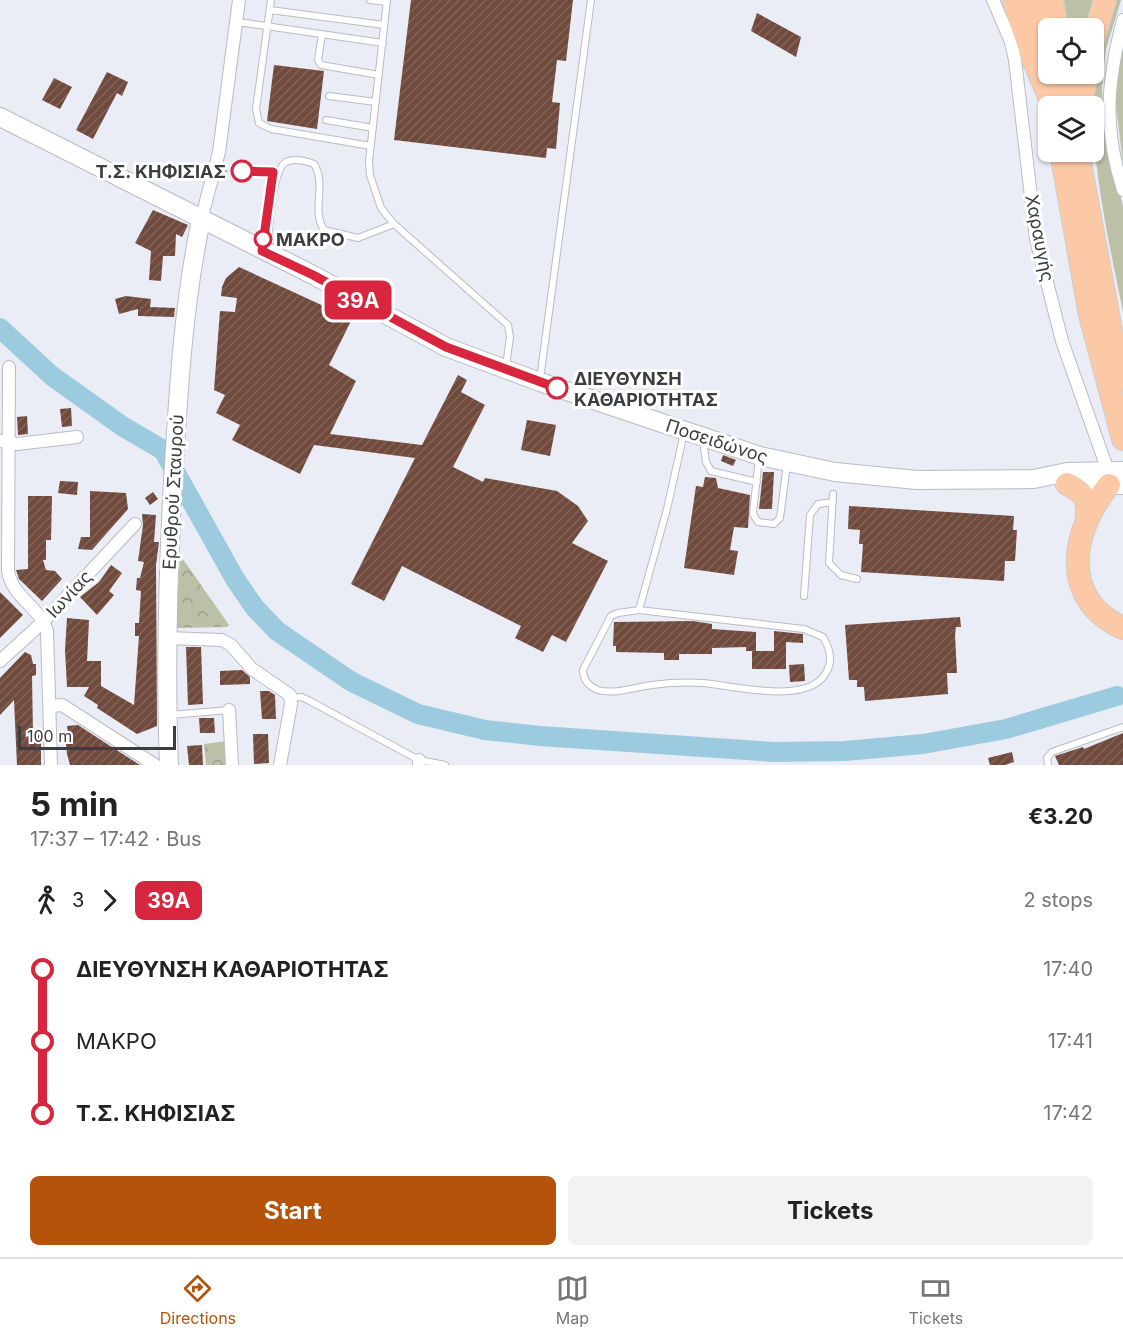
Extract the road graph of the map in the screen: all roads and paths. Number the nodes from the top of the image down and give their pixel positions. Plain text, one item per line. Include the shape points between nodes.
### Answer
1 (239, 0) edge
2 (271, 0) edge
3 (370, 0) edge
4 (591, 0) edge
5 (993, 0) edge
6 (1014, 0) edge
7 (1034, 0) edge
8 (1052, 0) edge
9 (1105, 0) edge
10 (387, 1) edge
11 (270, 10) junction
12 (1055, 18) edge
13 (1100, 18) edge
14 (1123, 20) edge
15 (238, 22) junction
16 (384, 25) junction
17 (267, 26) junction
18 (322, 34) junction
19 (382, 43) junction
20 (379, 75) junction
21 (329, 96) dead end
22 (1049, 96) edge
23 (1051, 96) edge
24 (376, 102) junction
25 (0, 117) edge
26 (326, 120) dead end
27 (373, 128) junction
28 (371, 146) junction
29 (1063, 162) edge
30 (1080, 162) edge
31 (273, 172) dead end
32 (220, 177) dead end
33 (1123, 190) edge
34 (201, 220) junction
35 (394, 224) junction
36 (266, 253) junction
37 (9, 366) dead end
38 (506, 369) junction
39 (1123, 379) edge
40 (540, 382) junction
41 (685, 430) junction
42 (702, 436) junction
43 (78, 437) dead end
44 (1123, 439) edge
45 (5, 442) edge
46 (760, 456) junction
47 (787, 463) junction
48 (1034, 479) junction
49 (757, 482) junction
50 (1116, 483) edge
51 (1066, 484) junction
52 (833, 494) dead end
53 (833, 502) junction
54 (1086, 522) junction
55 (135, 524) dead end
56 (4, 571) edge
57 (857, 579) dead end
58 (804, 596) dead end
59 (639, 610) junction
60 (1123, 614) edge
61 (44, 621) junction
62 (1123, 627) edge
63 (167, 638) junction
64 (0, 661) edge
65 (291, 698) junction
66 (50, 705) junction
67 (229, 710) joint
68 (167, 715) junction
69 (1123, 727) edge
70 (419, 762) edge
71 (51, 765) edge
72 (155, 765) edge
73 (169, 765) edge
74 (232, 765) edge
75 (280, 765) edge
76 (445, 765) edge
77 (1048, 765) edge

1 - 15 street
2 - 11 lane
3 - 10 lane
4 - 40 lane
5 - 50 street, Χαραυγής via 1015,60 1036,239 1062,341
6 - 22 highway
7 - 23 highway
8 - 12 highway
9 - 13 highway
10 - 16 lane
11 - 16 lane
11 - 17 lane
14 - 33 street via 1108,89 1110,127
15 - 17 lane
15 - 34 street via 219,152
16 - 19 lane
17 - 18 lane
17 - 28 lane via 256,109 259,123 271,129
18 - 19 lane
18 - 20 lane via 318,60 321,65
19 - 20 lane
20 - 24 lane
21 - 24 lane
24 - 27 lane
25 - 34 street, Ποσειδώνος
26 - 27 lane
27 - 28 lane
28 - 35 lane via 369,161 374,190 381,208
29 - 44 highway via 1090,315
30 - 39 highway
31 - 32 path via 222,171
34 - 36 street, Ποσειδώνος
34 - 63 street, Ερυθρού Σταυρού via 189,279 179,385
35 - 36 lane via 358,238 324,230 319,217 319,172 314,164 286,162 277,173
35 - 38 lane via 508,325
36 - 38 street, Ποσειδώνος via 446,347
37 - 45 street
38 - 40 street, Ποσειδώνος
40 - 41 street, Ποσειδώνος
41 - 42 street, Ποσειδώνος
41 - 59 lane
42 - 46 street, Ποσειδώνος
42 - 49 lane via 711,471
43 - 45 street
45 - 56 street
46 - 47 street, Ποσειδώνος
46 - 49 lane
47 - 48 street, Ποσειδώνος via 916,480
47 - 49 lane via 780,518 774,524 754,519
48 - 50 street, Ποσειδώνος via 1067,472
48 - 51 street, Ποσειδώνος
50 - 51 street, Ποσειδώνος
50 - 54 highway
50 - 60 highway via 1092,542 1090,569 1109,606
51 - 54 highway via 1086,499
52 - 53 lane
53 - 57 lane via 829,563 841,575
53 - 58 lane via 818,504 810,514
54 - 62 highway via 1077,551 1079,577 1096,610
55 - 61 street, Ιωνίας
56 - 61 street
59 - 59 lane via 804,629 823,637 830,664 823,678 806,689 744,689 702,683 607,692 592,687 583,677 583,670 606,625 618,613
61 - 64 street, Ιωνίας
61 - 66 street
63 - 65 street via 222,640
63 - 68 street, Ερυθρού Σταυρού
65 - 70 lane via 308,700
65 - 75 street
66 - 71 street
66 - 72 street via 62,705
67 - 68 lane
67 - 74 street
68 - 73 street, Ερυθρού Σταυρού
69 - 77 lane via 1052,752 1047,758
70 - 76 lane

